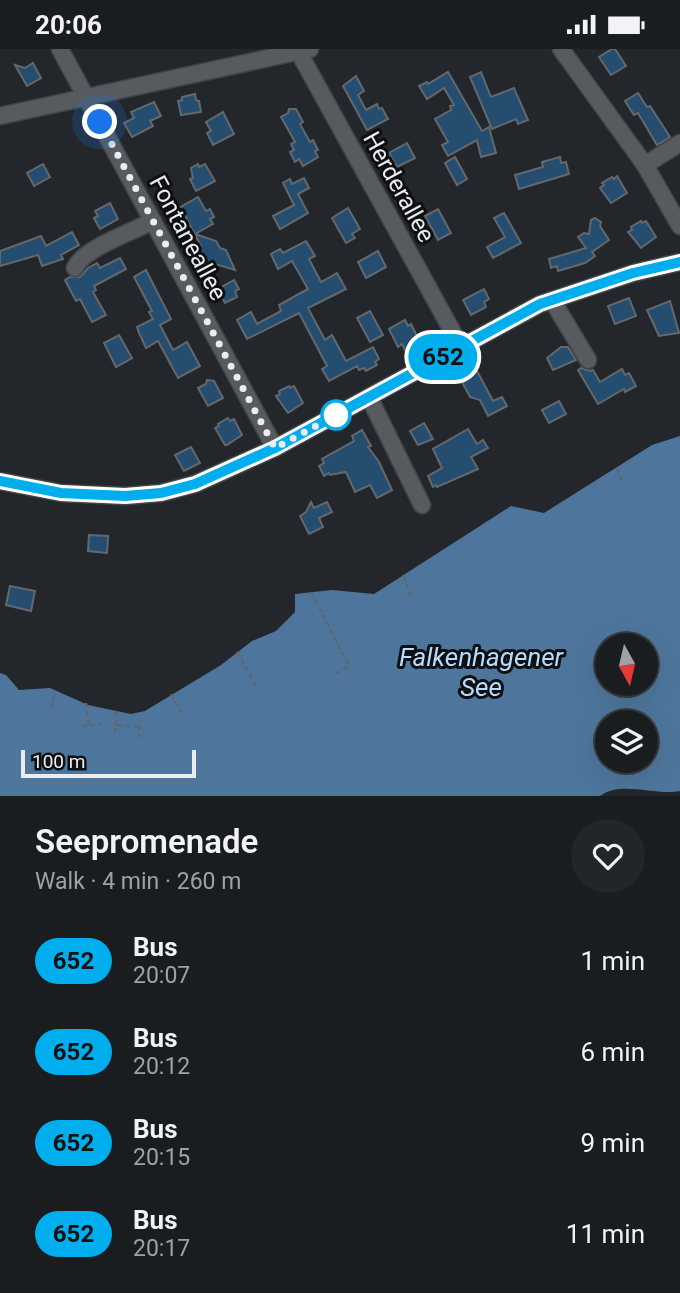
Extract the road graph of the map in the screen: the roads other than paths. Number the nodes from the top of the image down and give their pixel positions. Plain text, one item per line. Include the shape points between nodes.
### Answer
1 (60, 49) edge
2 (561, 49) edge
3 (302, 50) edge
4 (86, 97) junction
5 (0, 116) edge
6 (680, 143) edge
7 (645, 165) junction
8 (153, 221) junction
9 (680, 226) edge
10 (680, 262) edge
11 (75, 268) dead end
12 (552, 300) junction
13 (461, 347) junction
14 (589, 360) dead end
15 (369, 397) junction
16 (275, 448) junction
17 (0, 481) edge
18 (422, 505) dead end

1 - 4 street, Fontaneallee
2 - 7 street
3 - 4 street
3 - 13 street, Herderallee
4 - 5 street
4 - 8 street, Fontaneallee
6 - 7 street
7 - 9 street
8 - 11 street via 90,252
8 - 16 street, Fontaneallee
10 - 12 street
12 - 13 street
12 - 14 street
13 - 15 street
15 - 16 street
15 - 18 street
16 - 17 street via 195,484 161,493 61,493

